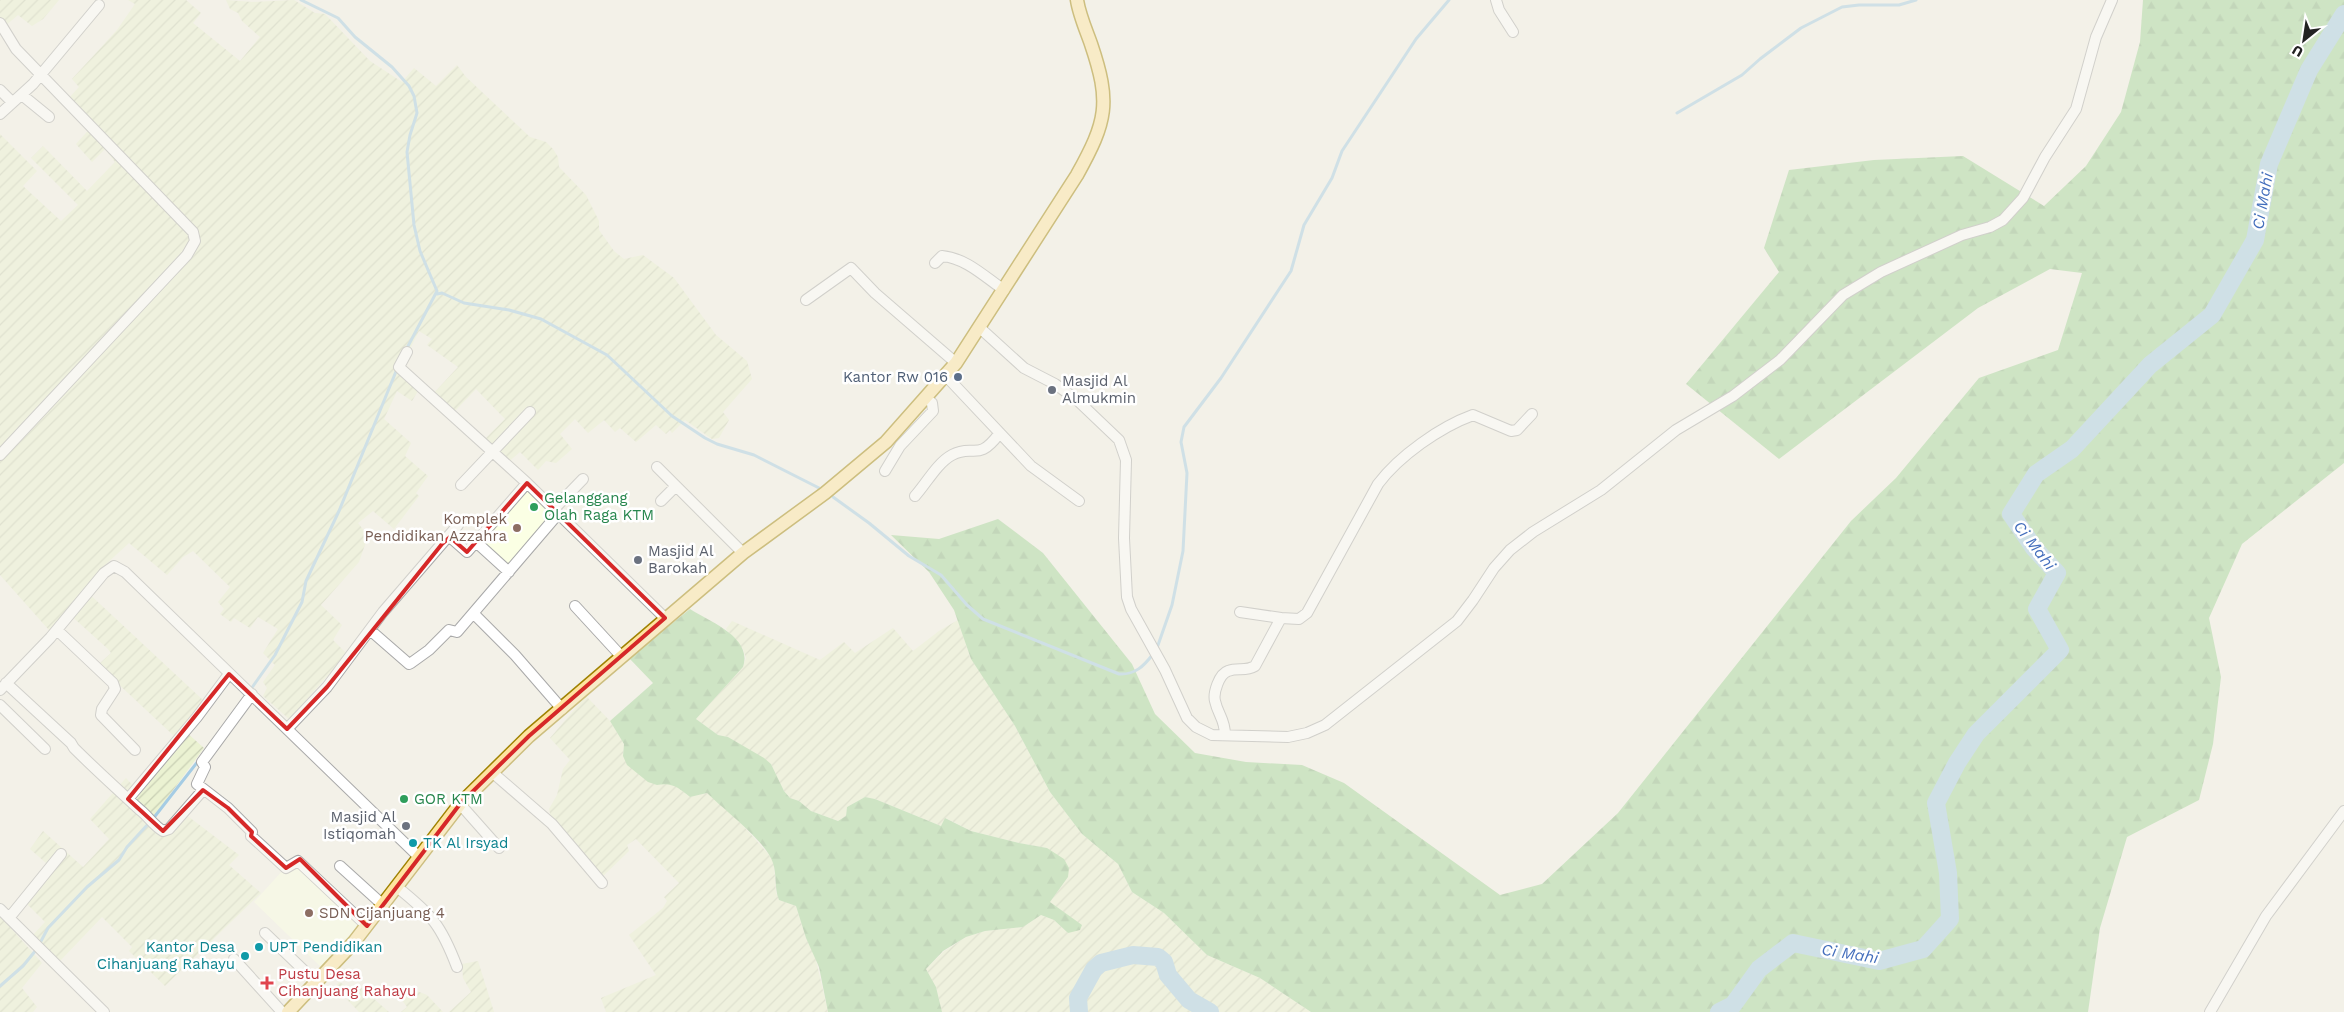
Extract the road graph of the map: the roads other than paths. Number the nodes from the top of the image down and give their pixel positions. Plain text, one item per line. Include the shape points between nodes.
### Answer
1 (1077, 0) edge
2 (1496, 0) edge
3 (2112, 0) edge
4 (99, 5) dead end
5 (0, 23) edge
6 (1513, 32) dead end
7 (41, 75) junction
8 (0, 90) edge
9 (22, 95) junction
10 (12, 102) junction
11 (0, 114) edge
12 (48, 117) dead end
13 (935, 263) dead end
14 (1004, 290) junction
15 (806, 300) dead end
16 (980, 328) junction
17 (407, 352) dead end
18 (956, 364) junction
19 (946, 376) junction
20 (927, 399) junction
21 (530, 412) dead end
22 (1532, 414) dead end
23 (999, 434) junction
24 (491, 452) junction
25 (0, 456) edge
26 (657, 467) dead end
27 (885, 472) dead end
28 (583, 479) dead end
29 (527, 483) junction
30 (461, 485) dead end
31 (676, 486) junction
32 (915, 496) dead end
33 (661, 501) dead end
34 (1079, 501) dead end
35 (556, 512) junction
36 (458, 525) dead end
37 (450, 536) junction
38 (476, 542) junction
39 (743, 554) junction
40 (509, 572) junction
41 (575, 606) dead end
42 (1240, 612) dead end
43 (474, 614) junction
44 (666, 618) junction
45 (1280, 618) junction
46 (57, 630) junction
47 (370, 630) junction
48 (621, 656) junction
49 (229, 674) junction
50 (3, 686) edge
51 (252, 694) junction
52 (0, 705) edge
53 (562, 709) junction
54 (287, 729) junction
55 (1224, 735) junction
56 (45, 749) dead end
57 (135, 750) dead end
58 (493, 773) junction
59 (203, 790) junction
60 (128, 799) junction
61 (460, 804) junction
62 (2344, 811) edge
63 (499, 848) dead end
64 (61, 854) dead end
65 (419, 857) junction
66 (340, 866) dead end
67 (602, 883) dead end
68 (397, 887) junction
69 (383, 906) junction
70 (0, 909) edge
71 (9, 918) junction
72 (367, 926) junction
73 (265, 933) dead end
74 (234, 959) dead end
75 (457, 967) dead end
76 (316, 983) junction
77 (104, 1012) edge
78 (282, 1012) edge
79 (288, 1012) edge
80 (2210, 1012) edge

1 - 14 main road via 1102,78 1102,120 1077,175
2 - 6 street
3 - 55 street via 2096,37 2076,108 2023,198 2003,220 1881,272 1843,296 1780,360 1733,396 1676,430 1601,490 1510,550 1457,621 1325,725 1307,734 1288,738
4 - 7 street
5 - 7 street via 16,49
7 - 9 street
7 - 25 street via 193,232 195,241 187,255
8 - 10 street
9 - 10 street
9 - 12 street
10 - 11 street
13 - 14 street via 942,256 952,257
14 - 16 main road
15 - 18 street via 851,268
16 - 18 main road
16 - 55 street via 1024,368 1076,399 1119,440 1126,460 1125,580 1131,609 1187,718 1204,732
17 - 24 street via 399,367
18 - 19 main road
19 - 20 main road
19 - 23 street
20 - 27 street via 932,403 933,411 900,446
20 - 39 main road via 886,442
21 - 24 street
22 - 45 street via 1517,430 1511,431 1473,415 1461,419 1408,454 1378,484 1307,613 1299,619
23 - 32 street via 982,451 953,454 946,459
23 - 34 street via 1031,466
24 - 29 street
24 - 30 street
26 - 31 street
28 - 35 street
29 - 35 street
29 - 38 street
31 - 33 street
31 - 39 street
35 - 40 street
35 - 44 street
36 - 37 street via 449,532
37 - 38 street via 467,552
37 - 47 street
38 - 40 street
39 - 44 main road
40 - 43 street
41 - 48 street
42 - 45 street
43 - 47 street via 457,632 449,630 409,664
43 - 53 street via 515,654
44 - 48 main road
45 - 55 street via 1255,666 1228,671 1220,677 1214,700 1225,724
46 - 49 street via 104,573 114,566 125,572
46 - 50 street
46 - 57 street via 113,683 114,689 101,715
47 - 54 street via 327,687
48 - 53 main road
49 - 51 street
49 - 60 street
50 - 60 street via 71,742
51 - 54 street
51 - 59 street via 202,762 205,767 197,784
52 - 56 street
53 - 58 main road via 529,736
54 - 65 street
58 - 61 main road
58 - 67 street via 552,824
59 - 60 street via 169,829 163,831
59 - 72 street via 228,808 252,832 251,836 286,868 298,861 305,866
61 - 63 street
61 - 65 main road
62 - 80 street via 2266,916
64 - 71 street
65 - 68 main road
66 - 69 street
68 - 69 main road
68 - 75 street via 438,924
69 - 72 main road
70 - 71 street
71 - 77 street
72 - 76 main road
73 - 76 street
74 - 78 street
76 - 79 main road

